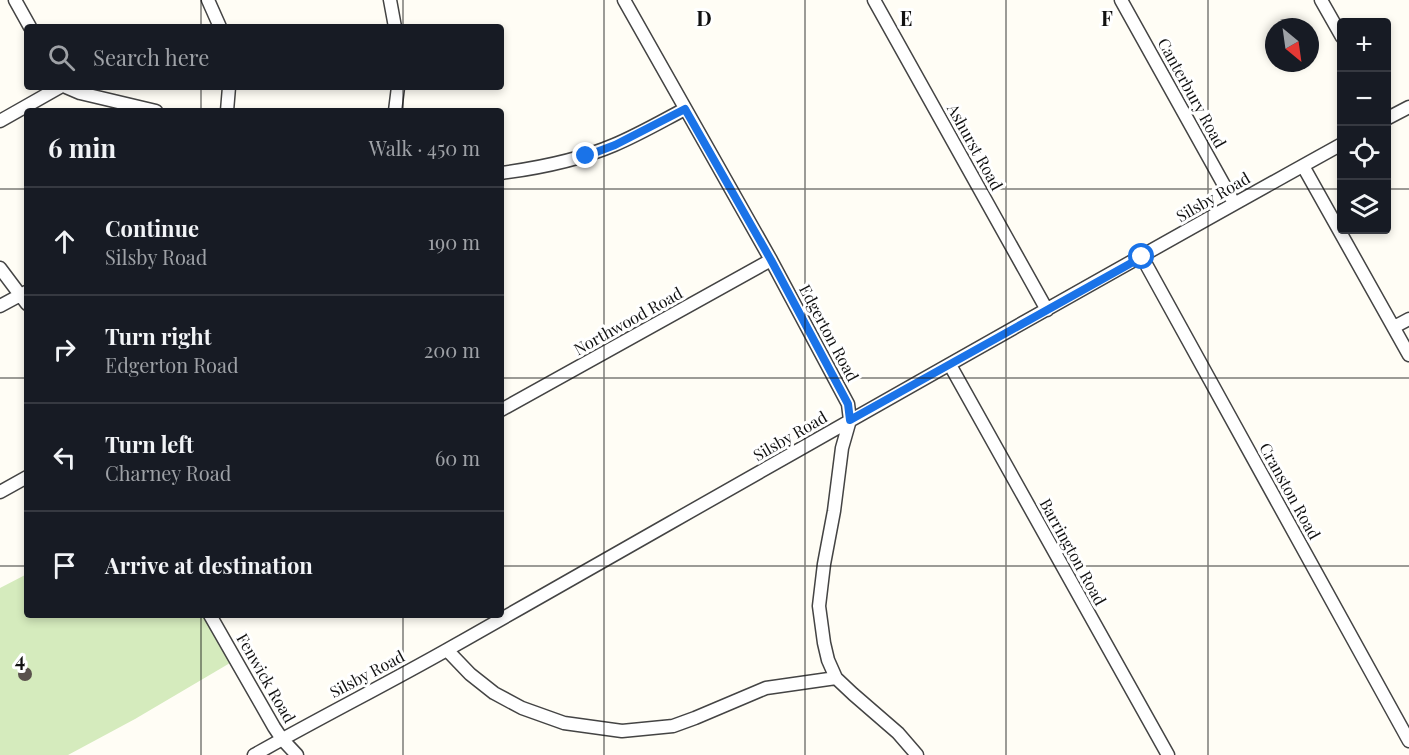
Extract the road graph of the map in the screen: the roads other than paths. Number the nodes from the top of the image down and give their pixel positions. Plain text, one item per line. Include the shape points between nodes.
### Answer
1 (15, 0) edge
2 (208, 0) edge
3 (390, 0) edge
4 (624, 0) edge
5 (874, 0) edge
6 (1121, 0) edge
7 (1321, 0) edge
8 (28, 24) edge
9 (219, 24) edge
10 (394, 24) edge
11 (1337, 30) edge
12 (55, 90) edge
13 (73, 90) edge
14 (229, 90) edge
15 (398, 90) edge
16 (1409, 106) edge
17 (143, 108) edge
18 (227, 108) edge
19 (395, 108) edge
20 (685, 109) junction
21 (1391, 117) edge
22 (0, 121) edge
23 (1337, 146) edge
24 (1303, 166) junction
25 (504, 172) edge
26 (1234, 203) junction
27 (1142, 257) junction
28 (771, 260) junction
29 (0, 268) edge
30 (24, 296) edge
31 (24, 297) edge
32 (0, 306) edge
33 (1047, 310) junction
34 (1409, 319) edge
35 (1394, 327) junction
36 (1409, 355) edge
37 (950, 365) junction
38 (504, 408) edge
39 (850, 420) junction
40 (24, 479) edge
41 (0, 492) edge
42 (504, 617) edge
43 (212, 618) edge
44 (503, 618) edge
45 (447, 650) junction
46 (836, 678) junction
47 (282, 739) junction
48 (1409, 741) edge
49 (254, 755) edge
50 (297, 755) edge
51 (917, 755) edge
52 (1168, 755) edge

1 - 8 street
2 - 9 street
3 - 10 street
4 - 20 street, Edgerton Road
5 - 33 street, Ashurst Road
6 - 26 street, Canterbury Road
7 - 11 street
12 - 22 street
13 - 17 street
14 - 18 street
15 - 19 street
16 - 21 street
20 - 25 street via 586,156
20 - 28 street, Edgerton Road
23 - 24 street, Silsby Road
24 - 26 street, Silsby Road
24 - 35 street
26 - 27 street, Silsby Road
27 - 33 street, Silsby Road
27 - 48 street, Cranston Road
28 - 38 street, Northwood Road
28 - 39 street, Edgerton Road via 848,404
29 - 30 street
31 - 32 street
33 - 37 street, Silsby Road
34 - 35 street
35 - 36 street
37 - 39 street, Silsby Road
37 - 52 street, Barrington Road
39 - 42 street, Silsby Road
39 - 46 street via 842,448 819,606 828,660
40 - 41 street
43 - 47 street, Fenwick Road
44 - 45 street, Silsby Road
45 - 46 street via 494,693 522,708 564,723 622,731 673,726 766,688
45 - 47 street, Silsby Road
46 - 51 street via 898,732
47 - 49 street, Silsby Road
47 - 50 street, Fenwick Road

